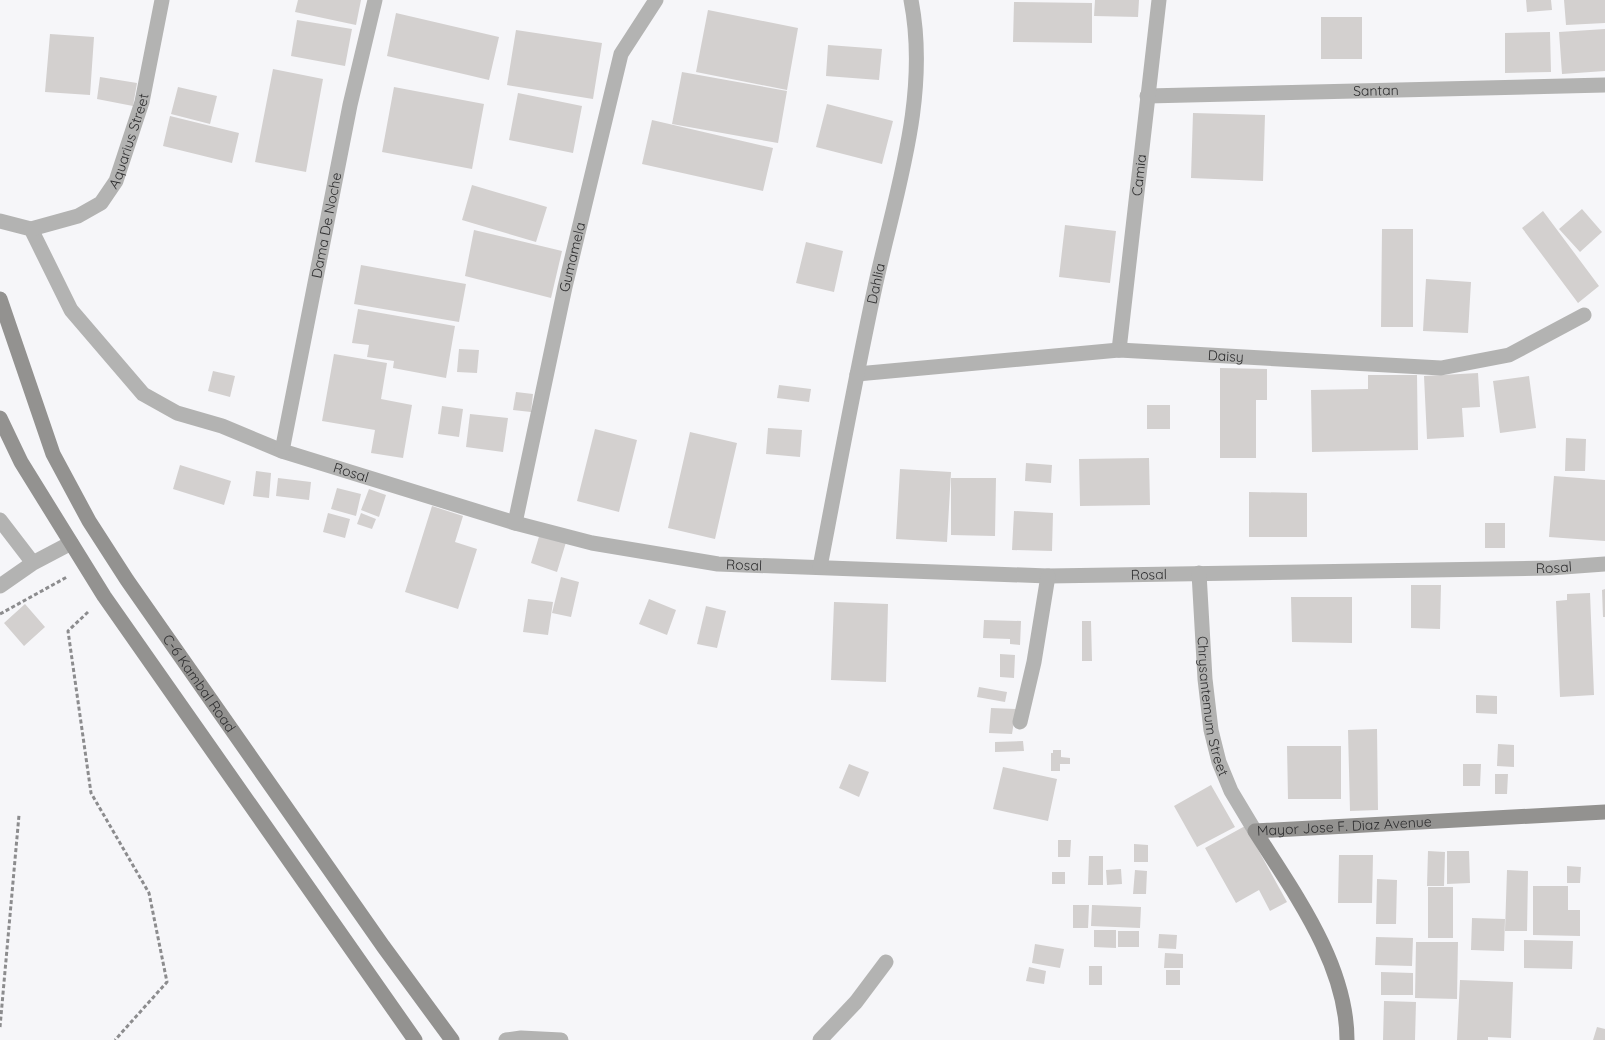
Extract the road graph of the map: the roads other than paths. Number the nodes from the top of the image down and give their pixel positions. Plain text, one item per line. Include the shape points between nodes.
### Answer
1 (162, 0) edge
2 (375, 0) edge
3 (656, 0) edge
4 (911, 0) edge
5 (1159, 0) edge
6 (1605, 85) edge
7 (1147, 96) junction
8 (0, 221) edge
9 (31, 229) junction
10 (0, 299) edge
11 (1584, 316) dead end
12 (1119, 350) junction
13 (857, 374) junction
14 (0, 418) edge
15 (282, 451) junction
16 (0, 520) edge
17 (515, 523) junction
18 (71, 543) junction
19 (33, 563) junction
20 (1605, 564) edge
21 (820, 567) junction
22 (1199, 573) junction
23 (1048, 576) junction
24 (0, 586) edge
25 (1020, 722) dead end
26 (1605, 812) edge
27 (1255, 831) junction
28 (886, 962) dead end
29 (415, 1040) edge
30 (452, 1040) edge
31 (506, 1040) edge
32 (561, 1040) edge
33 (820, 1040) edge
34 (1346, 1040) edge

1 - 9 street, Aquarius Street via 142,102 116,181 94,208 78,216
2 - 15 street, Dama De Noche via 350,105
3 - 17 street, Gumamela via 621,54 565,287
4 - 13 street, Dahlia via 915,20 916,88 904,165
5 - 7 street, Camia
6 - 7 street, Santan
7 - 12 street, Camia
8 - 9 street
9 - 15 street, Rosal via 71,310 143,394 176,413 222,426
10 - 30 main road, C-6 Kambal Road via 53,454 89,521 127,580
11 - 12 street, Daisy via 1509,355 1441,368
12 - 13 street, Daisy
13 - 21 street, Dahlia
14 - 18 main road, C-6 Kambal Road via 21,462
15 - 17 street, Rosal
16 - 19 street
17 - 21 street, Rosal via 592,542 718,564
18 - 19 street
18 - 29 main road, C-6 Kambal Road via 104,596
19 - 24 street
20 - 22 street, Rosal via 1550,568
21 - 23 street, Rosal
22 - 23 street, Rosal
22 - 27 street, Chrysantemum Street via 1211,730 1222,769
23 - 25 street
26 - 27 main road, Mayor Jose F. Diaz Avenue
27 - 34 main road, Mayor Jose F. Diaz Avenue via 1302,905 1327,952 1341,996
28 - 33 street via 856,1002
31 - 32 street

